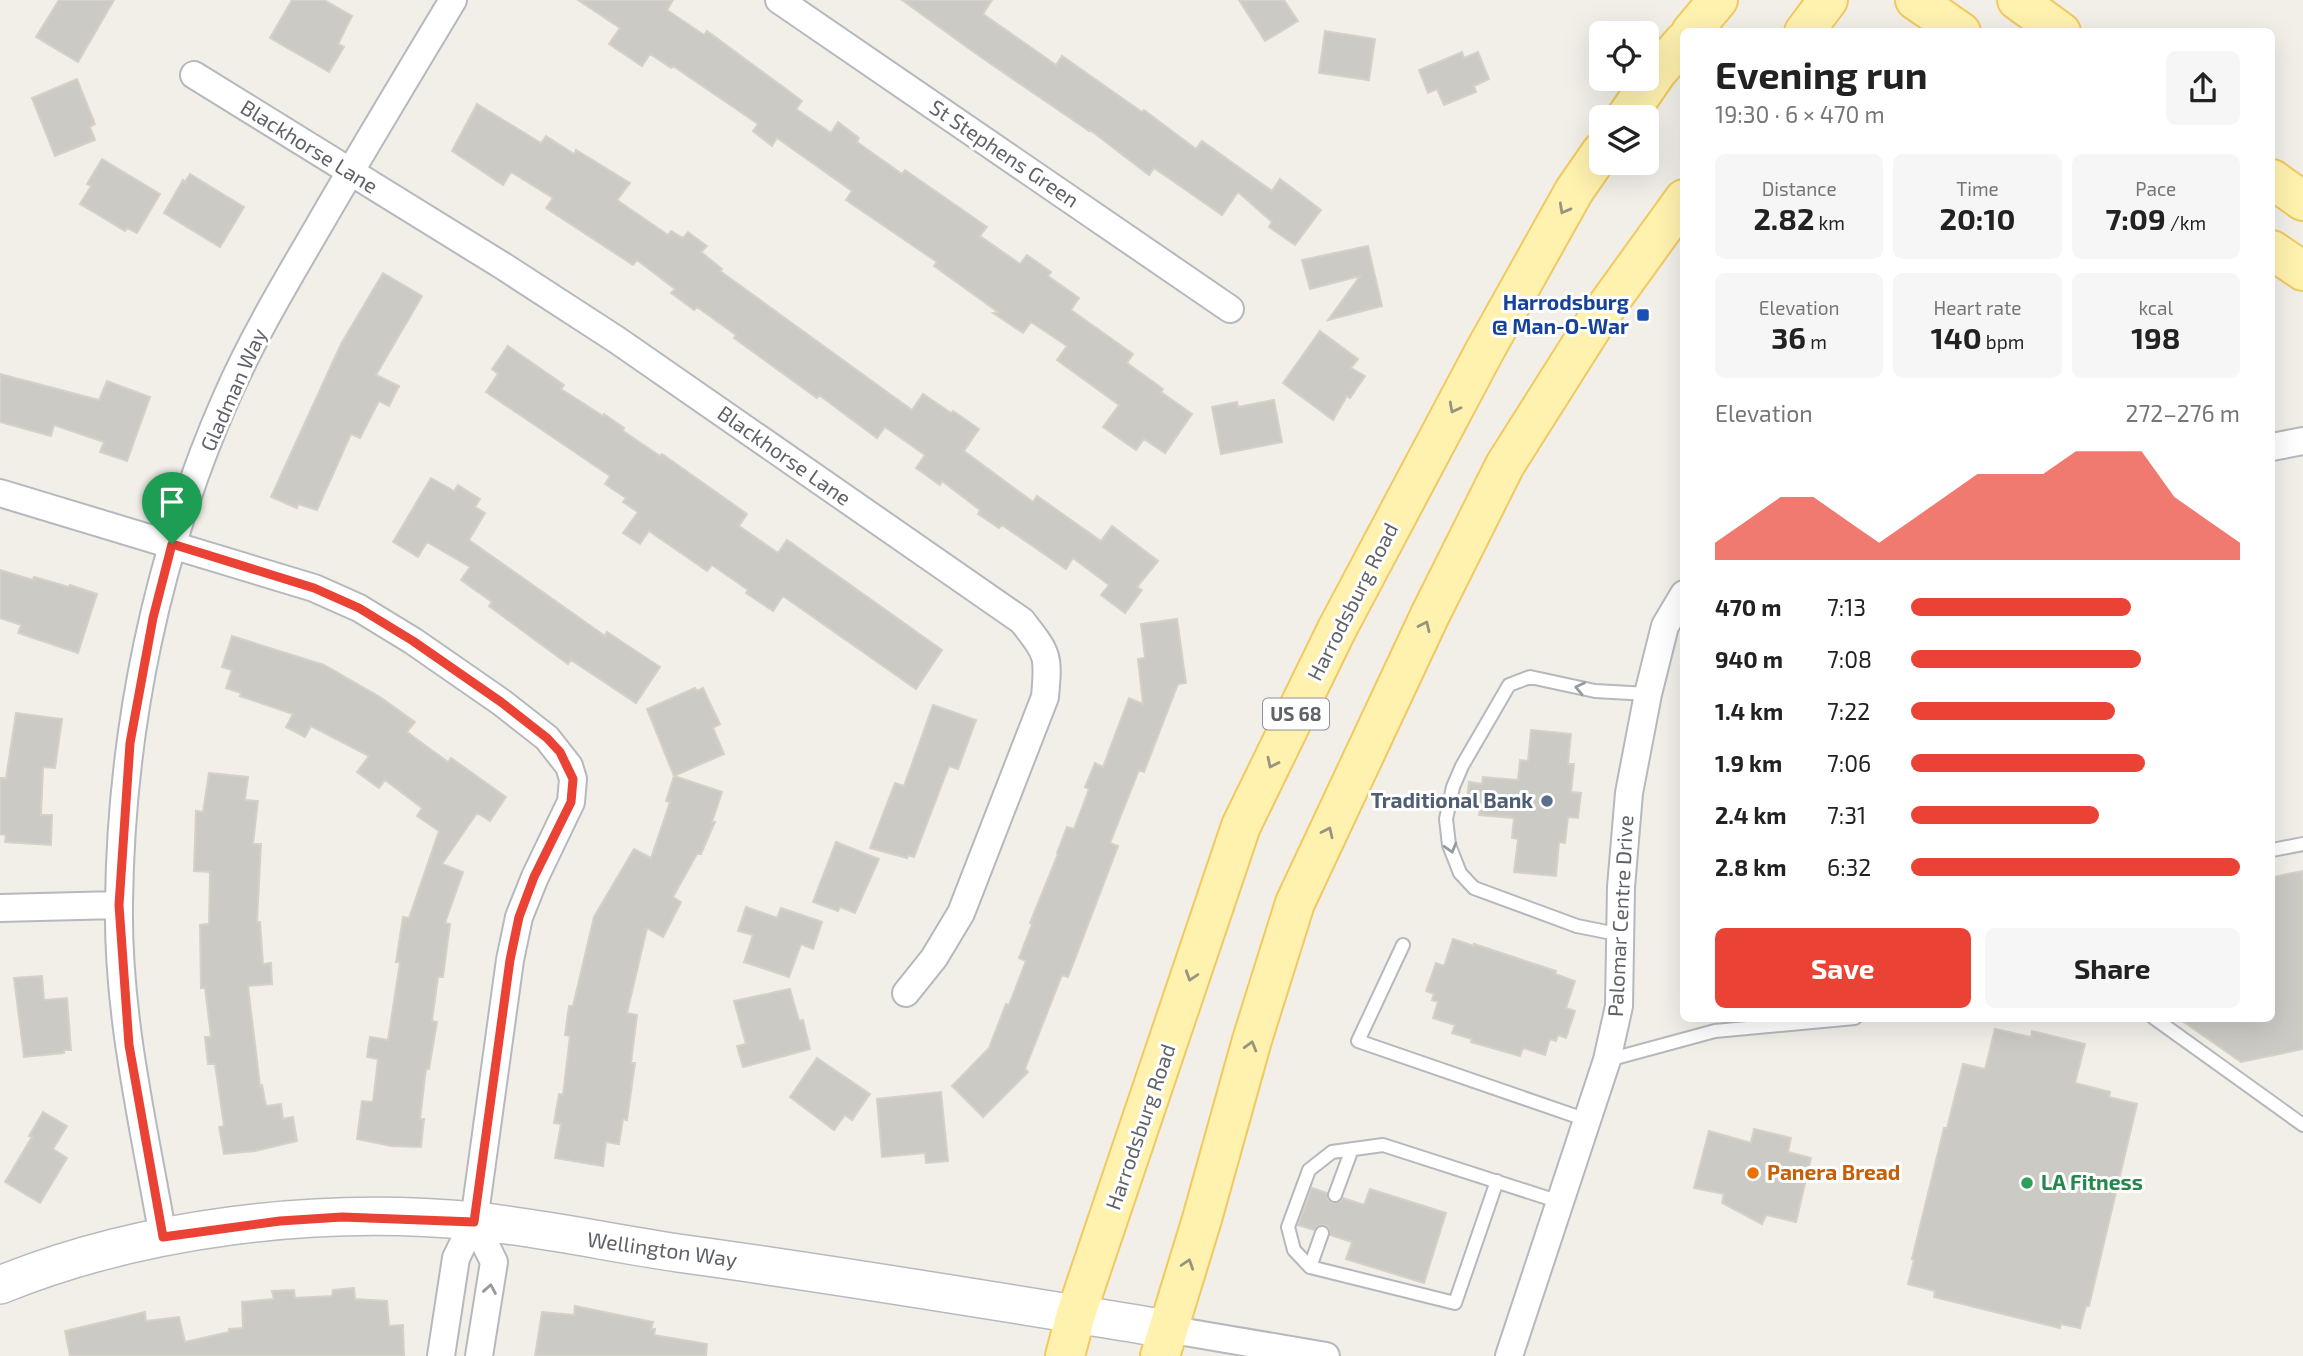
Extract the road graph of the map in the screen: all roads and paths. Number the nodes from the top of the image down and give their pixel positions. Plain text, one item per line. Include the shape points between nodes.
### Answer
1 (453, 0) edge
2 (779, 0) edge
3 (1718, 0) edge
4 (1828, 0) edge
5 (1915, 0) edge
6 (2017, 0) edge
7 (1694, 28) edge
8 (1807, 28) edge
9 (1955, 28) edge
10 (2056, 28) edge
11 (1680, 46) edge
12 (194, 75) dead end
13 (1634, 105) edge
14 (1589, 169) edge
15 (350, 172) junction
16 (2275, 181) edge
17 (2303, 201) edge
18 (1680, 205) edge
19 (2275, 252) edge
20 (2303, 271) edge
21 (1230, 309) dead end
22 (2303, 441) edge
23 (2275, 446) edge
24 (0, 494) edge
25 (172, 544) junction
26 (1680, 601) edge
27 (1648, 694) junction
28 (2303, 844) edge
29 (2275, 849) edge
30 (119, 905) junction
31 (0, 908) edge
32 (1622, 935) junction
33 (1403, 945) dead end
34 (906, 993) dead end
35 (1812, 1022) edge
36 (2160, 1022) edge
37 (1607, 1060) junction
38 (1587, 1120) junction
39 (2303, 1125) edge
40 (1352, 1149) junction
41 (1497, 1181) junction
42 (1335, 1195) dead end
43 (1560, 1202) junction
44 (474, 1222) junction
45 (1322, 1233) dead end
46 (163, 1237) junction
47 (1310, 1267) junction
48 (0, 1285) edge
49 (1076, 1314) junction
50 (1164, 1343) edge
51 (441, 1356) edge
52 (479, 1356) edge
53 (1065, 1356) edge
54 (1326, 1356) edge
55 (1509, 1356) edge

1 - 15 street, Gladman Way
2 - 21 street, St Stephens Green
3 - 7 main road
4 - 8 main road
5 - 9 main road
6 - 10 main road
11 - 13 main road
12 - 15 street, Blackhorse Lane
14 -> 49 main road, Harrodsburg Road / US 68 via 1484,352 1337,629 1241,826
15 - 25 street, Gladman Way via 244,361 217,420
15 - 34 street, Blackhorse Lane via 617,340 1021,621 1039,644 1048,660 1045,697 961,913
16 - 17 main road
50 -> 18 main road via 1295,903 1505,465 1596,321
19 - 20 main road
22 - 23 street
24 - 25 street
25 - 30 street, Gladman Way via 130,743
25 - 44 street via 314,588 359,608 511,709 547,738 569,766 571,802 534,877 510,960
26 - 27 street, Palomar Centre Drive via 1665,626
27 - 32 street, Palomar Centre Drive via 1624,834
27 -> 32 lane via 1595,691 1530,677 1509,685 1462,766 1446,819 1448,845 1460,873 1474,888 1577,926
28 - 29 lane
30 - 31 street
30 - 46 street, Gladman Way via 129,1045
32 - 37 street, Palomar Centre Drive via 1619,1006
33 - 38 lane via 1358,1041
35 - 37 lane via 1714,1031
36 - 39 lane
37 - 38 street, Palomar Centre Drive
38 - 43 street, Palomar Centre Drive
40 - 41 lane via 1383,1145
40 - 42 lane
40 - 47 lane via 1332,1152 1309,1170 1288,1227 1294,1250
41 - 43 lane
41 - 47 lane via 1455,1303
43 - 55 street, Palomar Centre Drive
44 - 46 street, Wellington Way via 342,1217
44 - 49 street, Wellington Way
44 - 51 street via 456,1258
52 -> 44 street via 494,1262
45 - 47 lane
46 - 48 street, Wellington Way
49 - 50 street, Wellington Way
49 - 53 main road, Harrodsburg Road / US 68
50 - 54 street, Wellington Way

